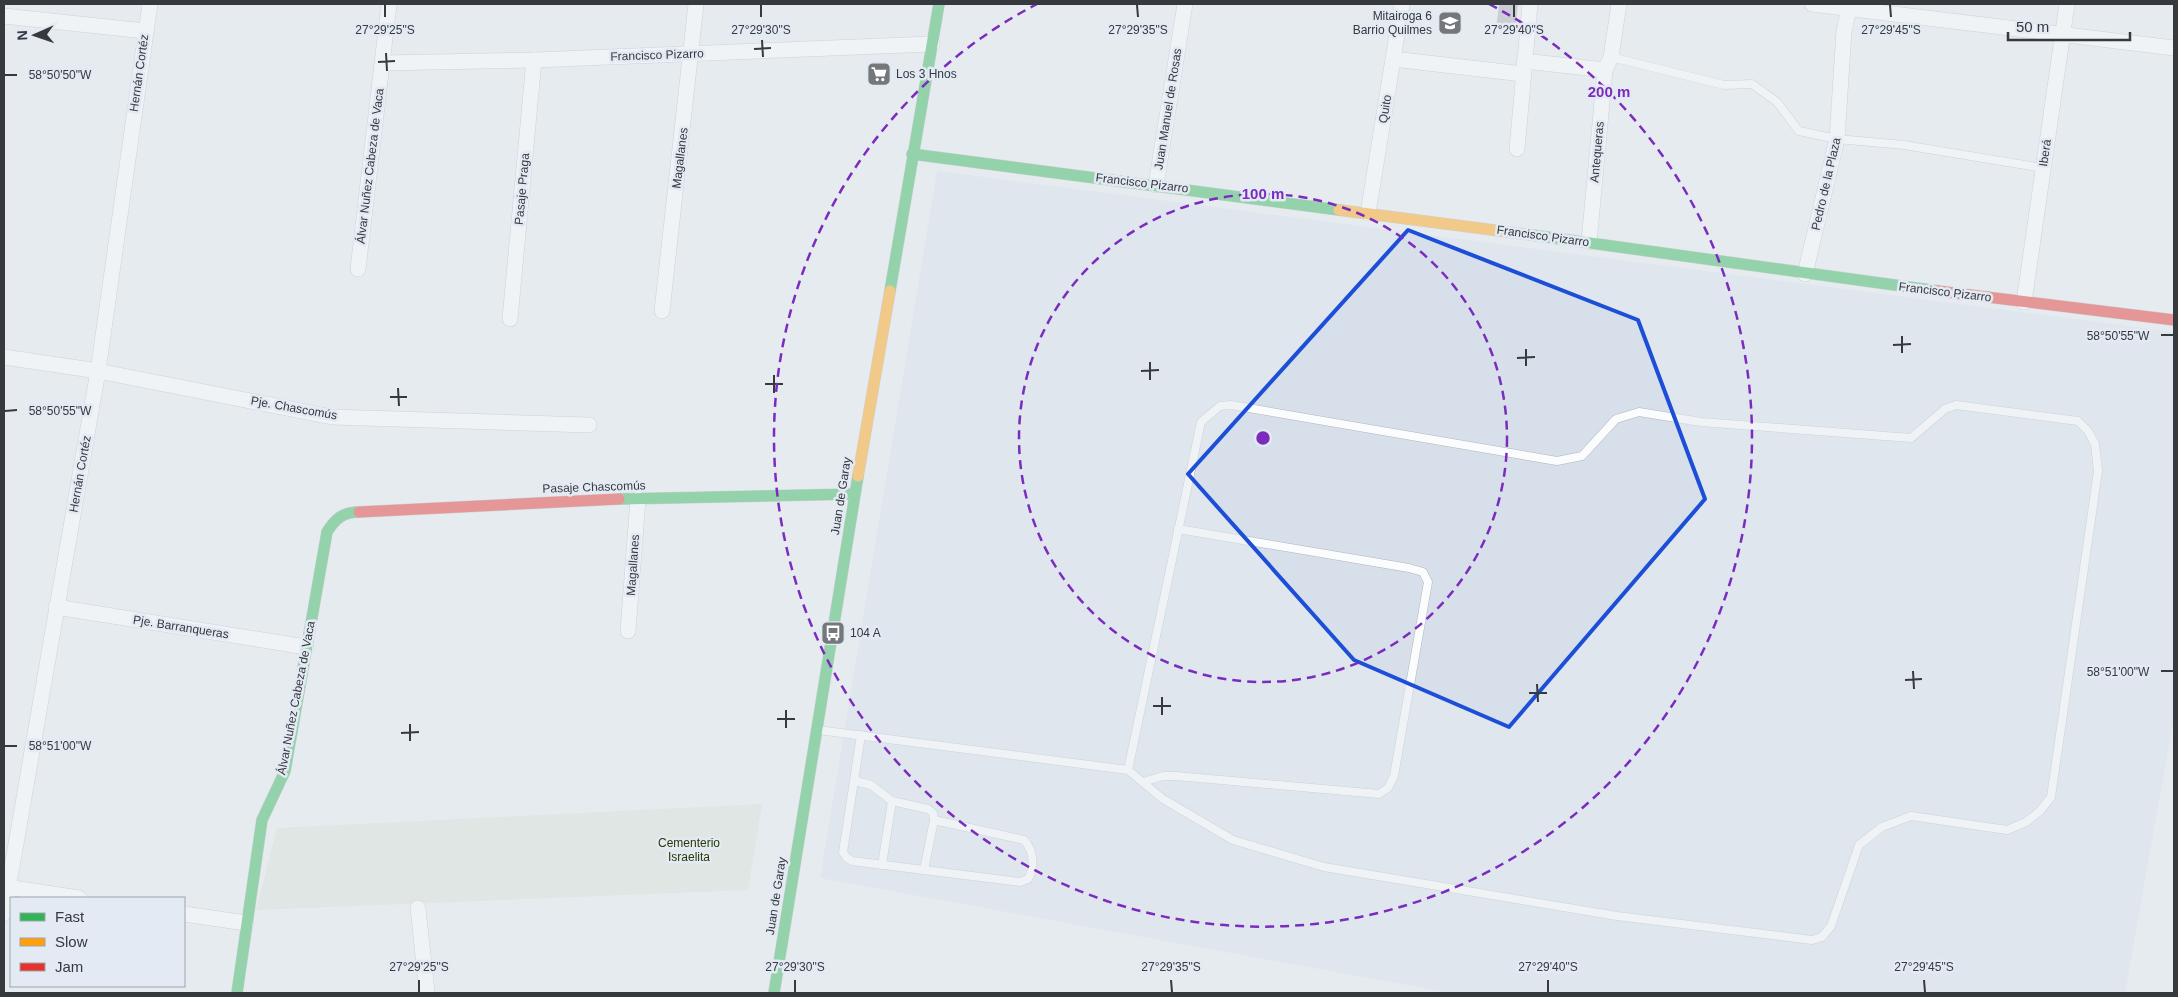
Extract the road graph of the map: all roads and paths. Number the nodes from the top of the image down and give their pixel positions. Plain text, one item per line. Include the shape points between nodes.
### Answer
1 (150, 4) edge
2 (389, 4) edge
3 (696, 4) edge
4 (938, 4) edge
5 (1184, 4) edge
6 (1402, 4) edge
7 (1530, 4) edge
8 (1619, 4) edge
9 (1812, 4) edge
10 (2067, 4) edge
11 (1850, 6) edge
12 (4, 16) edge
13 (145, 31) junction
14 (2062, 35) junction
15 (932, 44) junction
16 (2174, 48) edge
17 (692, 54) junction
18 (1393, 59) junction
19 (534, 60) junction
20 (382, 63) junction
21 (1608, 64) junction
22 (1523, 68) junction
23 (1837, 139) junction
24 (1517, 149) dead end
25 (912, 154) junction
26 (2043, 168) junction
27 (1156, 185) junction
28 (1368, 213) junction
29 (1589, 242) junction
30 (358, 269) dead end
31 (1805, 274) junction
32 (2024, 302) junction
33 (662, 311) dead end
34 (510, 319) dead end
35 (2174, 320) edge
36 (4, 357) edge
37 (98, 371) junction
38 (589, 425) dead end
39 (855, 494) junction
40 (638, 499) junction
41 (335, 519) joint
42 (1178, 528) junction
43 (56, 607) junction
44 (628, 631) dead end
45 (306, 647) junction
46 (817, 730) junction
47 (861, 735) junction
48 (1128, 770) junction
49 (854, 781) junction
50 (1143, 782) junction
51 (892, 800) junction
52 (934, 820) junction
53 (882, 865) junction
54 (924, 870) junction
55 (7, 880) edge
56 (75, 897) edge
57 (418, 908) dead end
58 (4, 913) edge
59 (185, 914) edge
60 (246, 923) junction
61 (237, 993) edge
62 (426, 993) edge
63 (774, 993) edge

1 - 13 street, Hernán Cortéz
2 - 20 street, Álvar Nuñez Cabeza de Vaca
3 - 17 street, Magallanes
4 - 15 street, Juan de Garay
5 - 27 street, Juan Manuel de Rosas
6 - 18 street, Quito
7 - 22 street
8 - 21 street, Antequeras
9 - 11 street
10 - 14 street, Iberá
11 - 14 street
11 - 23 street, Pedro de la Plaza via 1844,31
12 - 13 street
13 - 37 street, Hernán Cortéz
14 - 16 street
14 - 26 street, Iberá
15 - 17 street, Francisco Pizarro
15 - 25 street, Juan de Garay
17 - 19 street, Francisco Pizarro
17 - 33 street, Magallanes
18 - 22 street
18 - 28 street, Quito
19 - 20 street, Francisco Pizarro
19 - 34 street, Pasaje Praga
20 - 30 street, Álvar Nuñez Cabeza de Vaca
21 - 22 street
21 - 23 lane via 1724,85 1752,84 1777,102 1799,131
21 - 29 street, Antequeras
22 - 24 street
23 - 26 lane via 1904,145
23 - 31 street, Pedro de la Plaza
25 - 27 street, Francisco Pizarro
25 - 39 street, Juan de Garay
26 - 32 street, Iberá
27 - 28 street, Francisco Pizarro
28 - 29 street, Francisco Pizarro
29 - 31 street, Francisco Pizarro
31 - 32 street, Francisco Pizarro
32 - 35 street, Francisco Pizarro
36 - 37 street, Pje. Chascomús
37 - 38 street, Pje. Chascomús via 332,417
37 - 43 street, Hernán Cortéz
39 - 40 street, Pasaje Chascomús
39 - 46 street, Juan de Garay
40 - 41 street, Pasaje Chascomús via 350,512
40 - 44 street, Magallanes
41 - 45 street, Álvar Nuñez Cabeza de Vaca via 327,532
42 - 48 lane
42 - 50 lane via 1410,568 1423,572 1428,582 1394,776 1384,791 1379,794 1176,776
42 - 50 lane via 1200,422 1220,406 1231,405 1557,461 1582,456 1616,419 1639,412 1701,422 1911,438 1956,405 2078,421 2095,444 2098,471 2051,797 2026,822 2007,830 1911,816 1882,827 1859,845 1832,926 1822,937 1812,940 1617,916 1324,867 1233,840 1163,799
43 - 45 street, Pje. Barranqueras
43 - 55 street, Hernán Cortéz
45 - 60 street, Álvar Nuñez Cabeza de Vaca via 285,772 262,820
46 - 47 lane
46 - 63 street, Juan de Garay
47 - 48 lane
47 - 49 lane
48 - 50 lane
49 - 51 lane via 872,785
49 - 53 lane via 844,852 852,861
51 - 52 lane via 928,809
51 - 53 lane
52 - 54 lane
52 - 54 lane via 1024,840 1032,852 1032,872 1028,879 1020,882
53 - 54 lane
55 - 56 street
55 - 58 street, Hernán Cortéz
57 - 62 street
59 - 60 street
60 - 61 street, Álvar Nuñez Cabeza de Vaca

